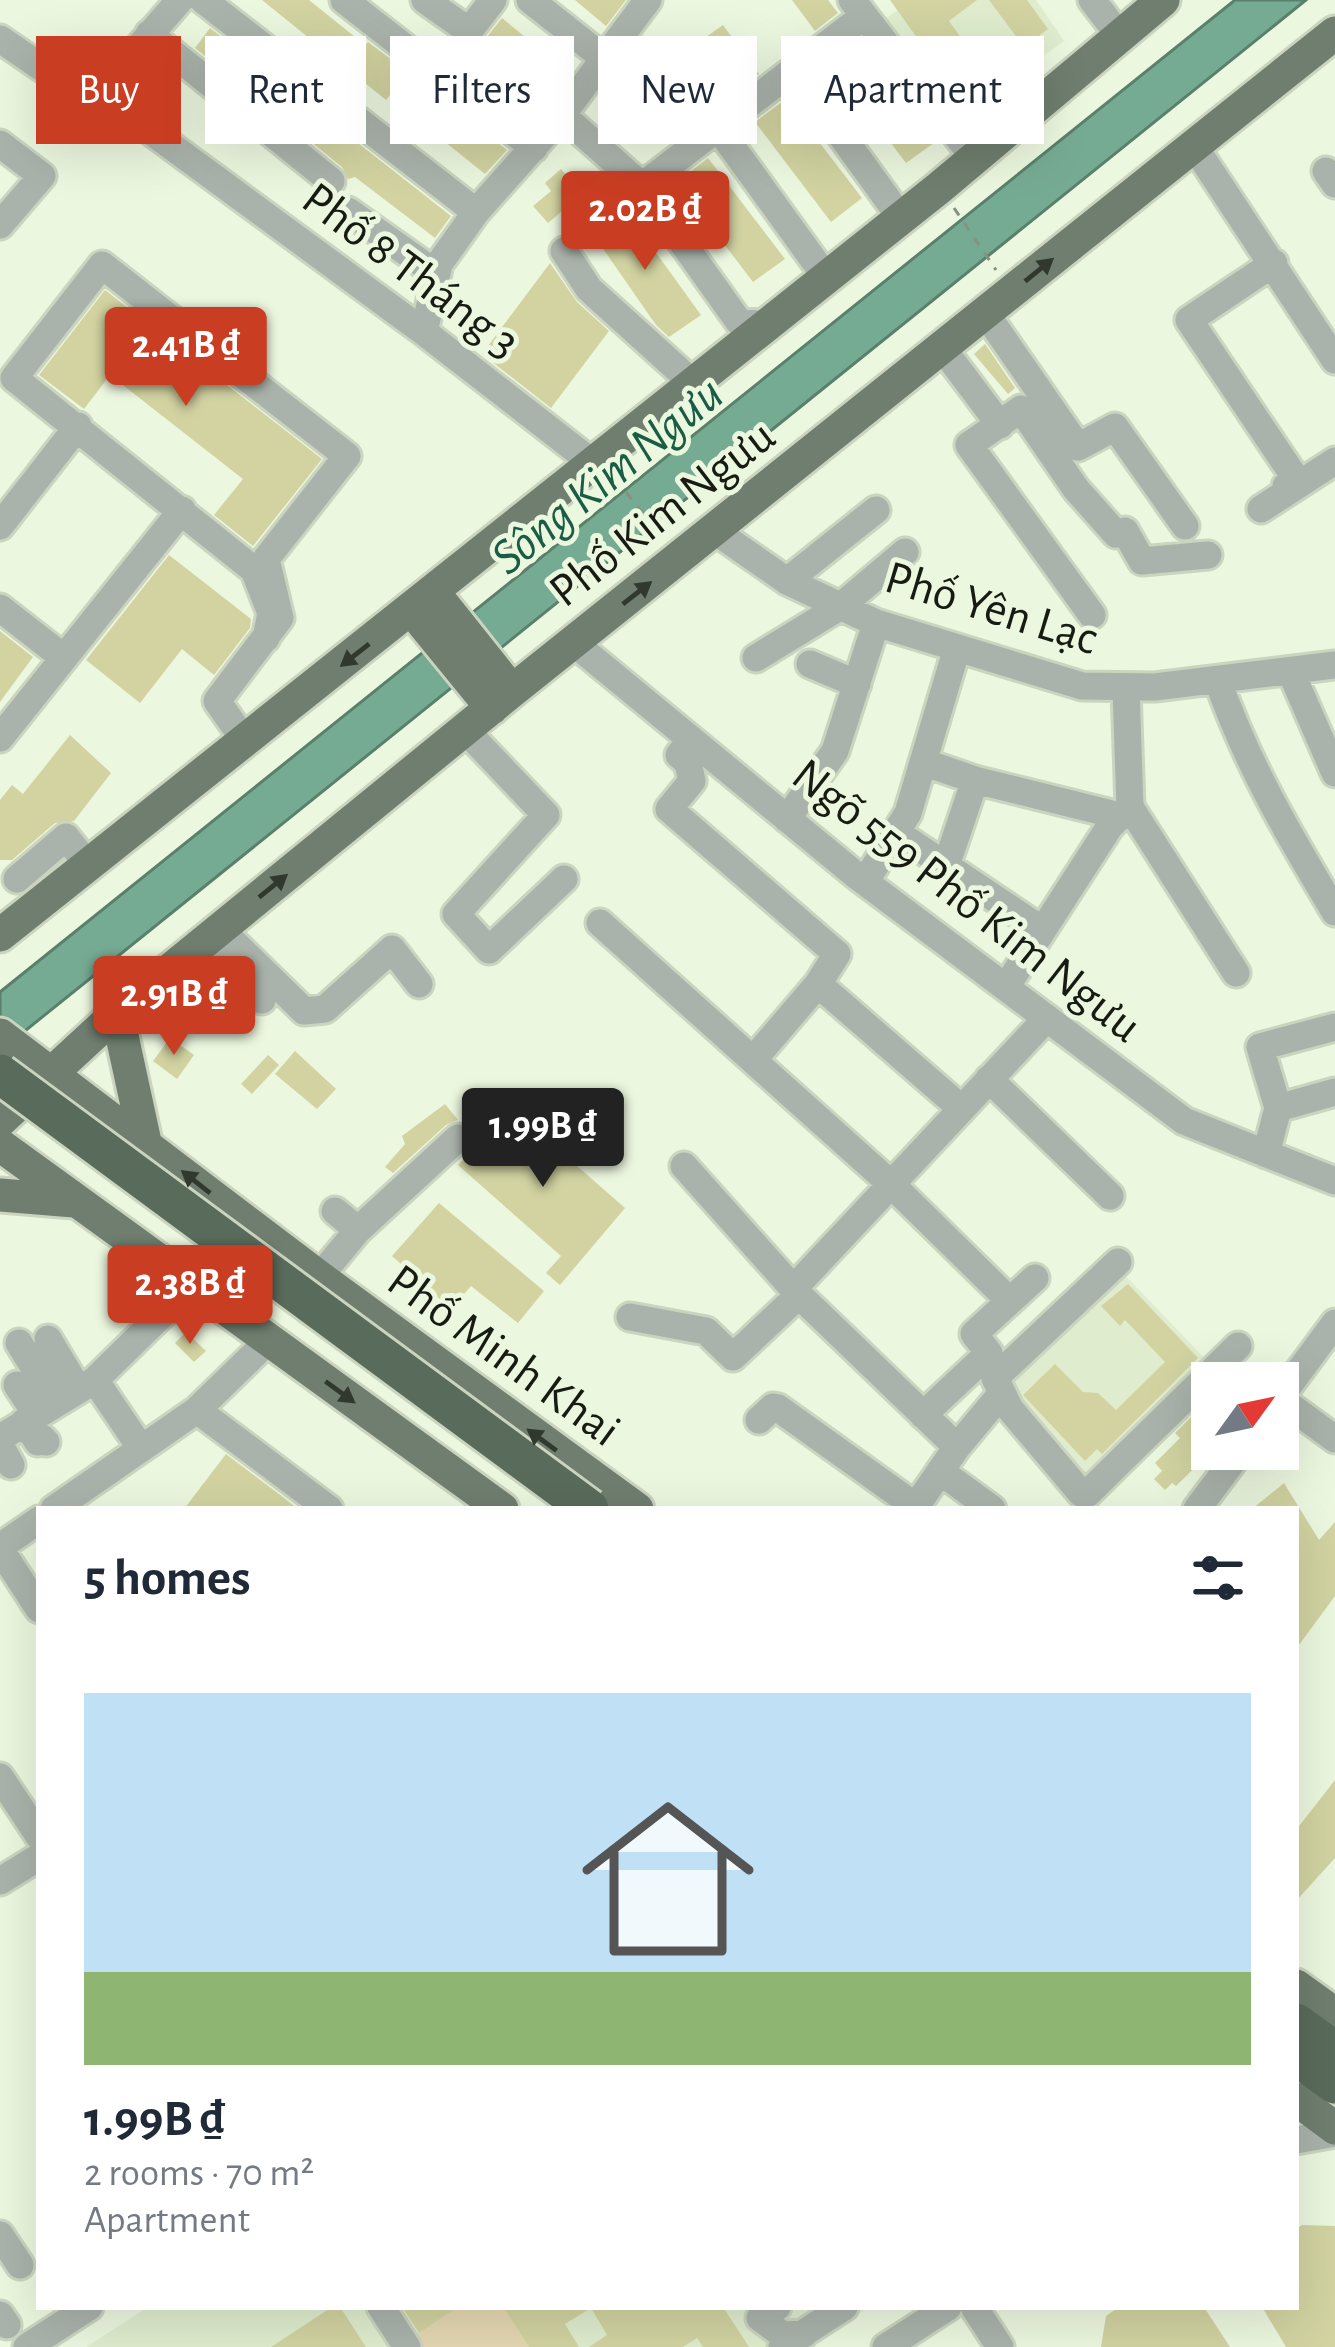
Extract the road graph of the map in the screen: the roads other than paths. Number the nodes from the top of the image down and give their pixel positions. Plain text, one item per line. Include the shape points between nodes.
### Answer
1 (179, 0) edge
2 (203, 0) edge
3 (344, 0) edge
4 (425, 0) edge
5 (493, 0) edge
6 (530, 0) edge
7 (648, 0) edge
8 (1092, 0) edge
9 (1163, 0) edge
10 (858, 8) edge
11 (454, 20) junction
12 (0, 23) edge
13 (1335, 33) edge
14 (149, 34) joint
15 (1119, 35) junction
16 (391, 36) edge
17 (442, 36) edge
18 (621, 36) edge
19 (829, 36) edge
20 (0, 38) edge
21 (36, 48) edge
22 (598, 53) edge
23 (36, 63) edge
24 (598, 67) edge
25 (781, 80) edge
26 (757, 98) edge
27 (574, 99) edge
28 (574, 126) edge
29 (0, 144) edge
30 (168, 144) edge
31 (529, 144) edge
32 (537, 144) edge
33 (697, 144) edge
34 (730, 144) edge
35 (848, 144) edge
36 (1193, 146) junction
37 (534, 148) junction
38 (975, 159) junction
39 (331, 181) dead end
40 (642, 186) junction
41 (348, 211) dead end
42 (476, 212) junction
43 (901, 218) junction
44 (0, 225) edge
45 (564, 251) dead end
46 (1274, 262) junction
47 (436, 274) junction
48 (826, 277) junction
49 (986, 314) junction
50 (767, 325) junction
51 (424, 332) junction
52 (943, 349) junction
53 (1335, 360) edge
54 (694, 384) junction
55 (1000, 425) junction
56 (77, 427) junction
57 (1335, 461) edge
58 (594, 464) junction
59 (1286, 486) dead end
60 (1261, 509) dead end
61 (182, 510) junction
62 (876, 510) dead end
63 (0, 526) edge
64 (1185, 526) dead end
65 (715, 531) junction
66 (904, 551) dead end
67 (1208, 556) dead end
68 (261, 566) junction
69 (787, 581) junction
70 (841, 606) junction
71 (0, 608) edge
72 (432, 613) junction
73 (1092, 614) dead end
74 (877, 623) junction
75 (574, 643) junction
76 (957, 648) junction
77 (64, 658) junction
78 (756, 658) dead end
79 (810, 664) dead end
80 (1335, 664) edge
81 (1291, 672) junction
82 (1218, 682) junction
83 (857, 684) junction
84 (493, 689) junction
85 (1126, 689) junction
86 (466, 731) junction
87 (0, 738) edge
88 (692, 740) junction
89 (245, 741) junction
90 (923, 762) junction
91 (1335, 773) edge
92 (974, 780) junction
93 (1125, 811) junction
94 (788, 819) junction
95 (897, 833) junction
96 (946, 866) junction
97 (564, 879) dead end
98 (866, 882) junction
99 (18, 892) edge
100 (1335, 912) edge
101 (600, 923) dead end
102 (1042, 930) junction
103 (0, 935) edge
104 (210, 937) junction
105 (1236, 973) dead end
106 (419, 984) dead end
107 (818, 984) junction
108 (1006, 987) junction
109 (262, 1000) dead end
110 (117, 1013) junction
111 (1047, 1018) junction
112 (1335, 1027) edge
113 (0, 1035) edge
114 (753, 1060) junction
115 (28, 1068) edge
116 (989, 1079) junction
117 (1335, 1092) edge
118 (0, 1103) edge
119 (962, 1108) junction
120 (1278, 1108) junction
121 (0, 1121) edge
122 (458, 1138) dead end
123 (145, 1142) junction
124 (0, 1145) edge
125 (1266, 1154) junction
126 (683, 1166) dead end
127 (1335, 1180) edge
128 (890, 1184) junction
129 (0, 1195) edge
130 (1110, 1196) dead end
131 (74, 1201) junction
132 (334, 1210) dead end
133 (358, 1230) junction
134 (1118, 1262) dead end
135 (319, 1277) junction
136 (1035, 1278) dead end
137 (192, 1285) junction
138 (796, 1291) junction
139 (1010, 1301) junction
140 (630, 1317) dead end
141 (1335, 1323) edge
142 (48, 1339) dead end
143 (269, 1340) junction
144 (19, 1343) dead end
145 (1238, 1346) dead end
146 (1299, 1372) edge
147 (16, 1385) dead end
148 (1002, 1394) junction
149 (197, 1410) junction
150 (1299, 1413) edge
151 (923, 1415) junction
152 (32, 1419) edge
153 (759, 1420) dead end
154 (134, 1438) dead end
155 (1335, 1438) edge
156 (46, 1442) dead end
157 (957, 1447) junction
158 (1226, 1470) edge
159 (940, 1472) junction
160 (58, 1506) edge
161 (325, 1506) edge
162 (498, 1506) edge
163 (541, 1506) edge
164 (585, 1506) edge
165 (633, 1506) edge
166 (912, 1506) edge
167 (916, 1506) edge
168 (988, 1506) edge
169 (1199, 1506) edge
170 (36, 1522) edge
171 (0, 1548) edge
172 (36, 1604) edge
173 (0, 1777) edge
174 (36, 1831) edge
175 (36, 1859) edge
176 (0, 1882) edge
177 (1299, 1988) edge
178 (1335, 2014) edge
179 (1299, 2025) edge
180 (1335, 2051) edge
181 (1299, 2058) edge
182 (1335, 2084) edge
183 (1299, 2101) edge
184 (1335, 2130) edge
185 (1299, 2139) edge
186 (0, 2235) edge
187 (20, 2265) dead end
188 (83, 2310) edge
189 (384, 2310) edge
190 (773, 2310) edge
191 (839, 2310) edge
192 (943, 2310) edge
193 (976, 2310) edge
194 (802, 2334) edge
195 (27, 2347) edge
196 (407, 2347) edge
197 (886, 2347) edge
198 (1000, 2347) edge

1 - 14 street
2 - 42 street
3 - 16 street
4 - 11 street
5 - 11 street via 469,31
6 - 22 street
7 - 18 street
8 - 15 street
9 - 15 main road, Phố Kim Ngưu
10 - 19 street
10 - 38 street
11 - 17 street
12 - 21 street
13 - 36 main road, Phố Kim Ngưu
14 - 39 street
15 - 38 main road, Phố Kim Ngưu
20 - 23 street
24 - 27 street
25 - 26 street
28 - 40 street
29 - 44 street via 42,176
30 - 51 street, Phố 8 Tháng 3
31 - 37 street
32 - 37 street
33 - 40 street
34 - 48 street
35 - 43 street
36 - 46 street
49 -> 36 main road, Phố Kim Ngưu
37 - 42 street
38 - 43 main road, Phố Kim Ngưu
40 - 50 street via 739,322
41 - 47 street
42 - 47 street
43 - 48 main road, Phố Kim Ngưu
45 - 54 street via 589,289
46 - 53 street
46 - 59 street via 1189,320 1296,479
47 - 51 street
48 - 50 main road, Phố Kim Ngưu
49 - 52 main road, Phố Kim Ngưu
49 - 64 street via 1078,447 1115,427
50 - 54 main road, Phố Kim Ngưu
51 - 58 street, Phố 8 Tháng 3
52 - 55 street
52 - 65 main road, Phố Kim Ngưu
54 - 58 main road, Phố Kim Ngưu
55 - 67 street via 1021,409 1076,489 1116,534 1126,531 1142,561
55 - 73 street via 969,445
56 - 61 street
56 - 63 street
56 - 68 street via 14,378 102,265 347,456
57 - 60 street
58 - 72 main road, Phố Kim Ngưu
61 - 68 street
61 - 77 street
62 - 69 street
65 - 69 street, Phố Yên Lạc
75 -> 65 main road, Phố Kim Ngưu
66 - 70 street
68 - 89 street via 280,615 217,701
69 - 70 street, Phố Yên Lạc
70 - 74 street, Phố Yên Lạc
70 - 78 street
71 - 77 street
72 - 84 main road
72 -> 89 main road, Phố Kim Ngưu
74 - 76 street, Phố Yên Lạc
74 - 83 street
75 - 84 main road, Phố Kim Ngưu
75 - 88 street, Ngõ 559 Phố Kim Ngưu
76 - 85 street, Phố Yên Lạc via 1082,686
76 - 90 street
77 - 87 street
79 - 83 street
80 - 81 street, Phố Yên Lạc
81 - 82 street, Phố Yên Lạc
81 - 91 street
82 - 85 street, Phố Yên Lạc
82 - 100 street via 1252,770
83 - 94 street via 835,751
84 - 86 main road, Phố Kim Ngưu
85 - 93 street
86 - 97 street via 546,815 456,914 489,950
104 -> 86 main road, Phố Kim Ngưu
88 - 94 street, Ngõ 559 Phố Kim Ngưu
88 - 107 street via 679,755 692,781 669,809 837,954
89 - 99 main road, Phố Kim Ngưu via 88,865
90 - 92 street
90 - 95 street
92 - 93 street
92 - 96 street
93 - 102 street
93 - 105 street
94 - 98 street, Ngõ 559 Phố Kim Ngưu
95 - 96 street
95 - 98 street
96 - 102 street
98 - 108 street, Ngõ 559 Phố Kim Ngưu
99 - 103 main road, Phố Kim Ngưu
101 - 114 street
102 - 108 street
104 - 106 street via 304,1011 325,1009 392,949
104 - 109 street
104 - 110 main road, Phố Kim Ngưu
107 - 114 street
107 - 119 street
108 - 111 street, Ngõ 559 Phố Kim Ngưu
110 - 115 main road, Phố Kim Ngưu
110 - 123 main road
111 - 116 street
111 - 125 street, Ngõ 559 Phố Kim Ngưu via 1184,1121
112 - 120 street via 1260,1047
113 - 115 main road, Phố Minh Khai
114 - 128 street
115 - 121 main road, Phố Kim Ngưu
115 - 123 main road, Phố Minh Khai
115 - 164 highway, bridge
116 - 119 street
116 - 130 street
117 - 120 street
118 - 163 highway
119 - 128 street
120 - 125 street
122 - 133 street
135 -> 123 main road, Phố Minh Khai
124 - 131 main road
125 - 127 street, Ngõ 559 Phố Kim Ngưu
126 - 138 street
128 - 138 street
128 - 139 street
129 - 131 main road
131 - 137 main road
132 - 133 street
133 - 135 street
134 - 148 street via 1000,1370
165 -> 135 main road, Phố Minh Khai
136 - 139 street
137 - 143 main road
137 - 152 street
138 - 140 street via 733,1357 706,1331
138 - 151 street
139 - 151 street via 974,1334 989,1353
141 - 146 street
142 - 152 street
143 - 149 street
143 -> 162 main road
144 - 152 street
145 - 148 street via 1084,1495
147 - 152 street
148 - 157 street
149 - 160 street
149 - 161 street
150 - 155 street
151 - 157 street
152 - 154 street
152 - 156 street via 38,1442
153 - 166 street via 778,1408
157 - 159 street
158 - 169 street
159 - 167 street
159 - 168 street
170 - 171 street
171 - 172 street
173 - 174 street
175 - 176 street
177 - 178 main road
179 - 180 highway
181 - 182 highway
183 - 184 main road
184 - 185 street
186 - 187 street
188 - 195 street
189 - 196 street
190 - 194 street via 760,2318 783,2335
191 - 194 street
192 - 197 street
193 - 198 street

